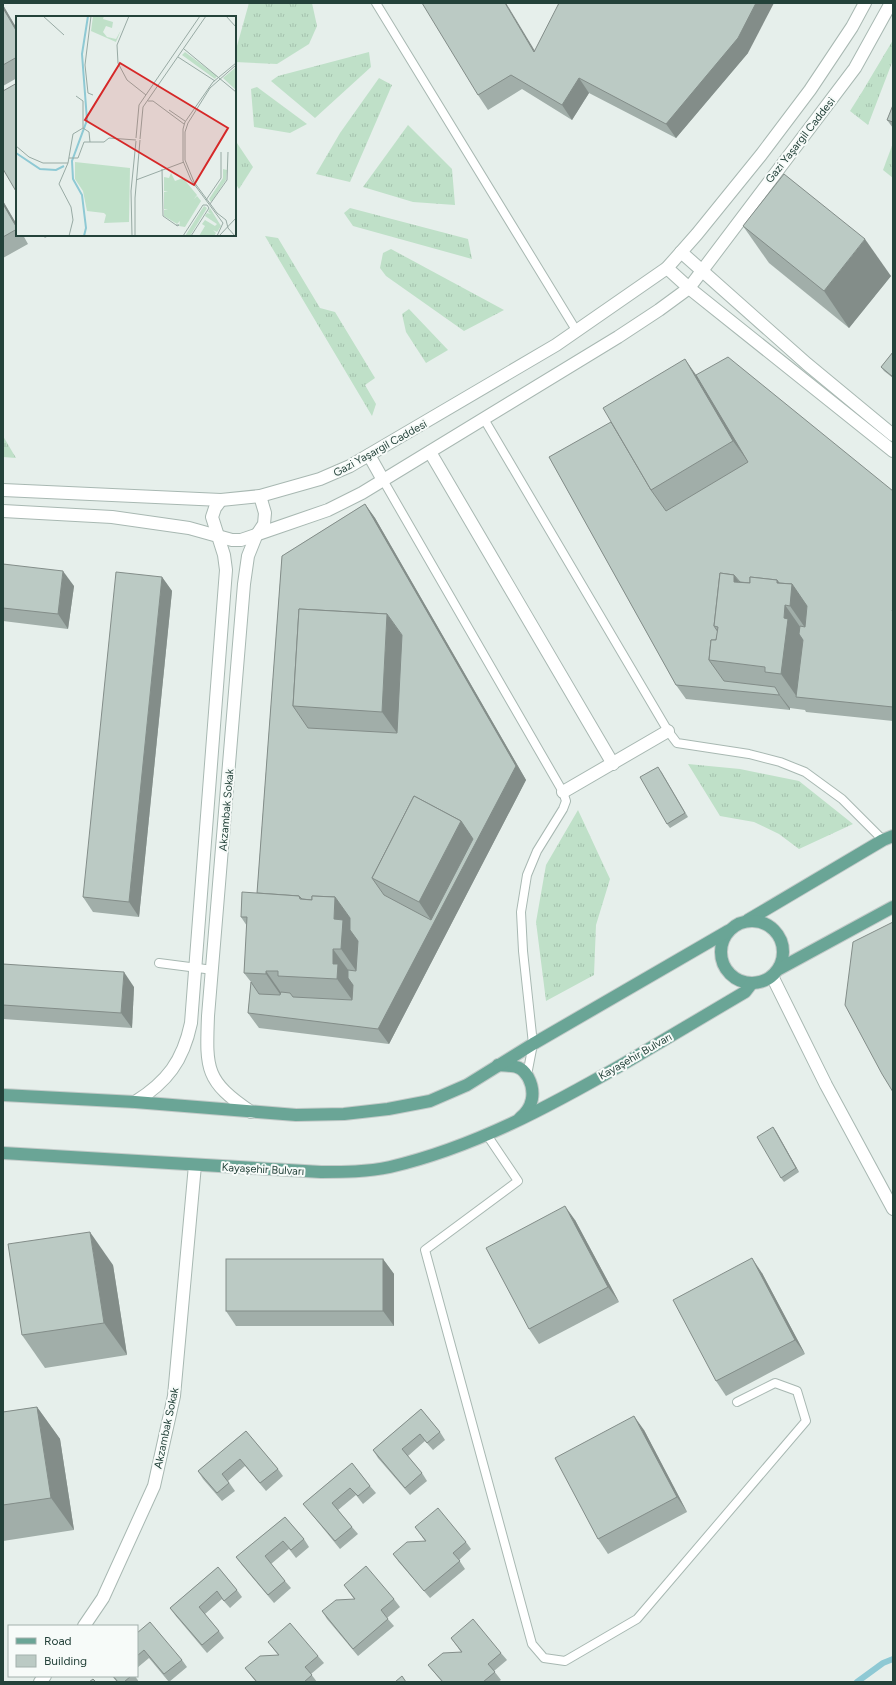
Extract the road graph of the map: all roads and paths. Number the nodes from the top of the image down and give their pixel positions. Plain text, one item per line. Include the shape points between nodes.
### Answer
1 (376, 3) edge
2 (865, 3) edge
3 (892, 3) edge
4 (681, 252) junction
5 (667, 268) junction
6 (702, 272) junction
7 (689, 288) junction
8 (576, 330) junction
9 (484, 419) junction
10 (893, 435) edge
11 (893, 451) edge
12 (430, 452) junction
13 (369, 455) junction
14 (383, 480) junction
15 (3, 490) edge
16 (260, 496) junction
17 (221, 500) junction
18 (3, 511) edge
19 (219, 536) junction
20 (256, 536) junction
21 (668, 731) junction
22 (612, 764) junction
23 (563, 792) junction
24 (888, 838) edge
25 (893, 907) edge
26 (748, 920) junction
27 (728, 930) junction
28 (159, 963) dead end
29 (195, 968) junction
30 (213, 970) junction
31 (776, 972) junction
32 (752, 984) junction
33 (533, 1044) junction
34 (498, 1065) junction
35 (527, 1074) junction
36 (3, 1095) edge
37 (135, 1102) junction
38 (251, 1112) junction
39 (514, 1123) junction
40 (487, 1135) junction
41 (3, 1152) edge
42 (195, 1165) junction
43 (893, 1209) edge
44 (736, 1402) dead end
45 (85, 1625) edge

1 - 8 lane
2 - 4 street, Gazi Yaşargil Caddesi via 852,27 805,96 761,155
3 - 6 street, Gazi Yaşargil Caddesi via 855,68
4 - 5 street, Gazi Yaşargil Caddesi
4 - 6 street
5 - 7 street
5 - 8 street, Gazi Yaşargil Caddesi
6 - 7 street, Gazi Yaşargil Caddesi
6 - 10 street
7 - 9 street, Gazi Yaşargil Caddesi via 618,337
7 - 11 street
8 - 13 street, Gazi Yaşargil Caddesi via 556,345
9 - 12 street, Gazi Yaşargil Caddesi
9 - 21 lane
12 - 14 street, Gazi Yaşargil Caddesi
12 - 22 street
13 - 14 street
13 - 16 street, Gazi Yaşargil Caddesi via 320,480
14 - 20 street, Gazi Yaşargil Caddesi via 328,510
14 - 23 lane
15 - 17 street, Gazi Yaşargil Caddesi
16 - 17 street, Gazi Yaşargil Caddesi
16 - 20 street, Akzambak Sokak via 265,513 264,524
17 - 19 street, Akzambak Sokak via 212,517
18 - 19 street via 112,517 189,528
19 - 20 street via 232,540
19 - 29 street, Akzambak Sokak via 226,570
20 - 30 street, Akzambak Sokak via 248,556 244,584
21 - 22 street
21 - 24 lane via 677,744 749,754 805,772
22 - 23 street
23 - 33 lane via 566,801 563,809 527,875 521,912
24 - 26 main road
25 - 31 main road, Kayaşehir Bulvarı
26 - 27 main road
26 - 31 main road via 768,924 781,939 783,959
27 - 32 main road via 720,947 725,968 737,979
27 - 33 main road
28 - 29 lane
29 - 30 lane
29 - 37 street, Akzambak Sokak via 191,1023 184,1049 170,1073
30 - 38 street, Akzambak Sokak via 206,1051 209,1066 217,1084 232,1099
31 - 32 main road, Kayaşehir Bulvarı
31 - 43 street via 826,1085
32 - 39 main road, Kayaşehir Bulvarı via 745,992 702,1018 559,1101
33 - 34 main road
33 - 35 lane
34 - 35 main road via 519,1067
34 - 38 main road via 467,1085 430,1101 395,1108 344,1114 296,1115
35 - 39 main road, Kayaşehir Bulvarı via 533,1094 531,1104 526,1113
36 - 37 main road
37 - 38 main road
39 - 40 main road, Kayaşehir Bulvarı
40 - 42 main road, Kayaşehir Bulvarı via 390,1167 355,1172
40 - 44 lane via 518,1181 425,1250 532,1644 544,1658 565,1661 637,1619 806,1421 797,1391 775,1383
41 - 42 main road, Kayaşehir Bulvarı
42 - 45 street, Akzambak Sokak via 174,1396 154,1486 103,1598

